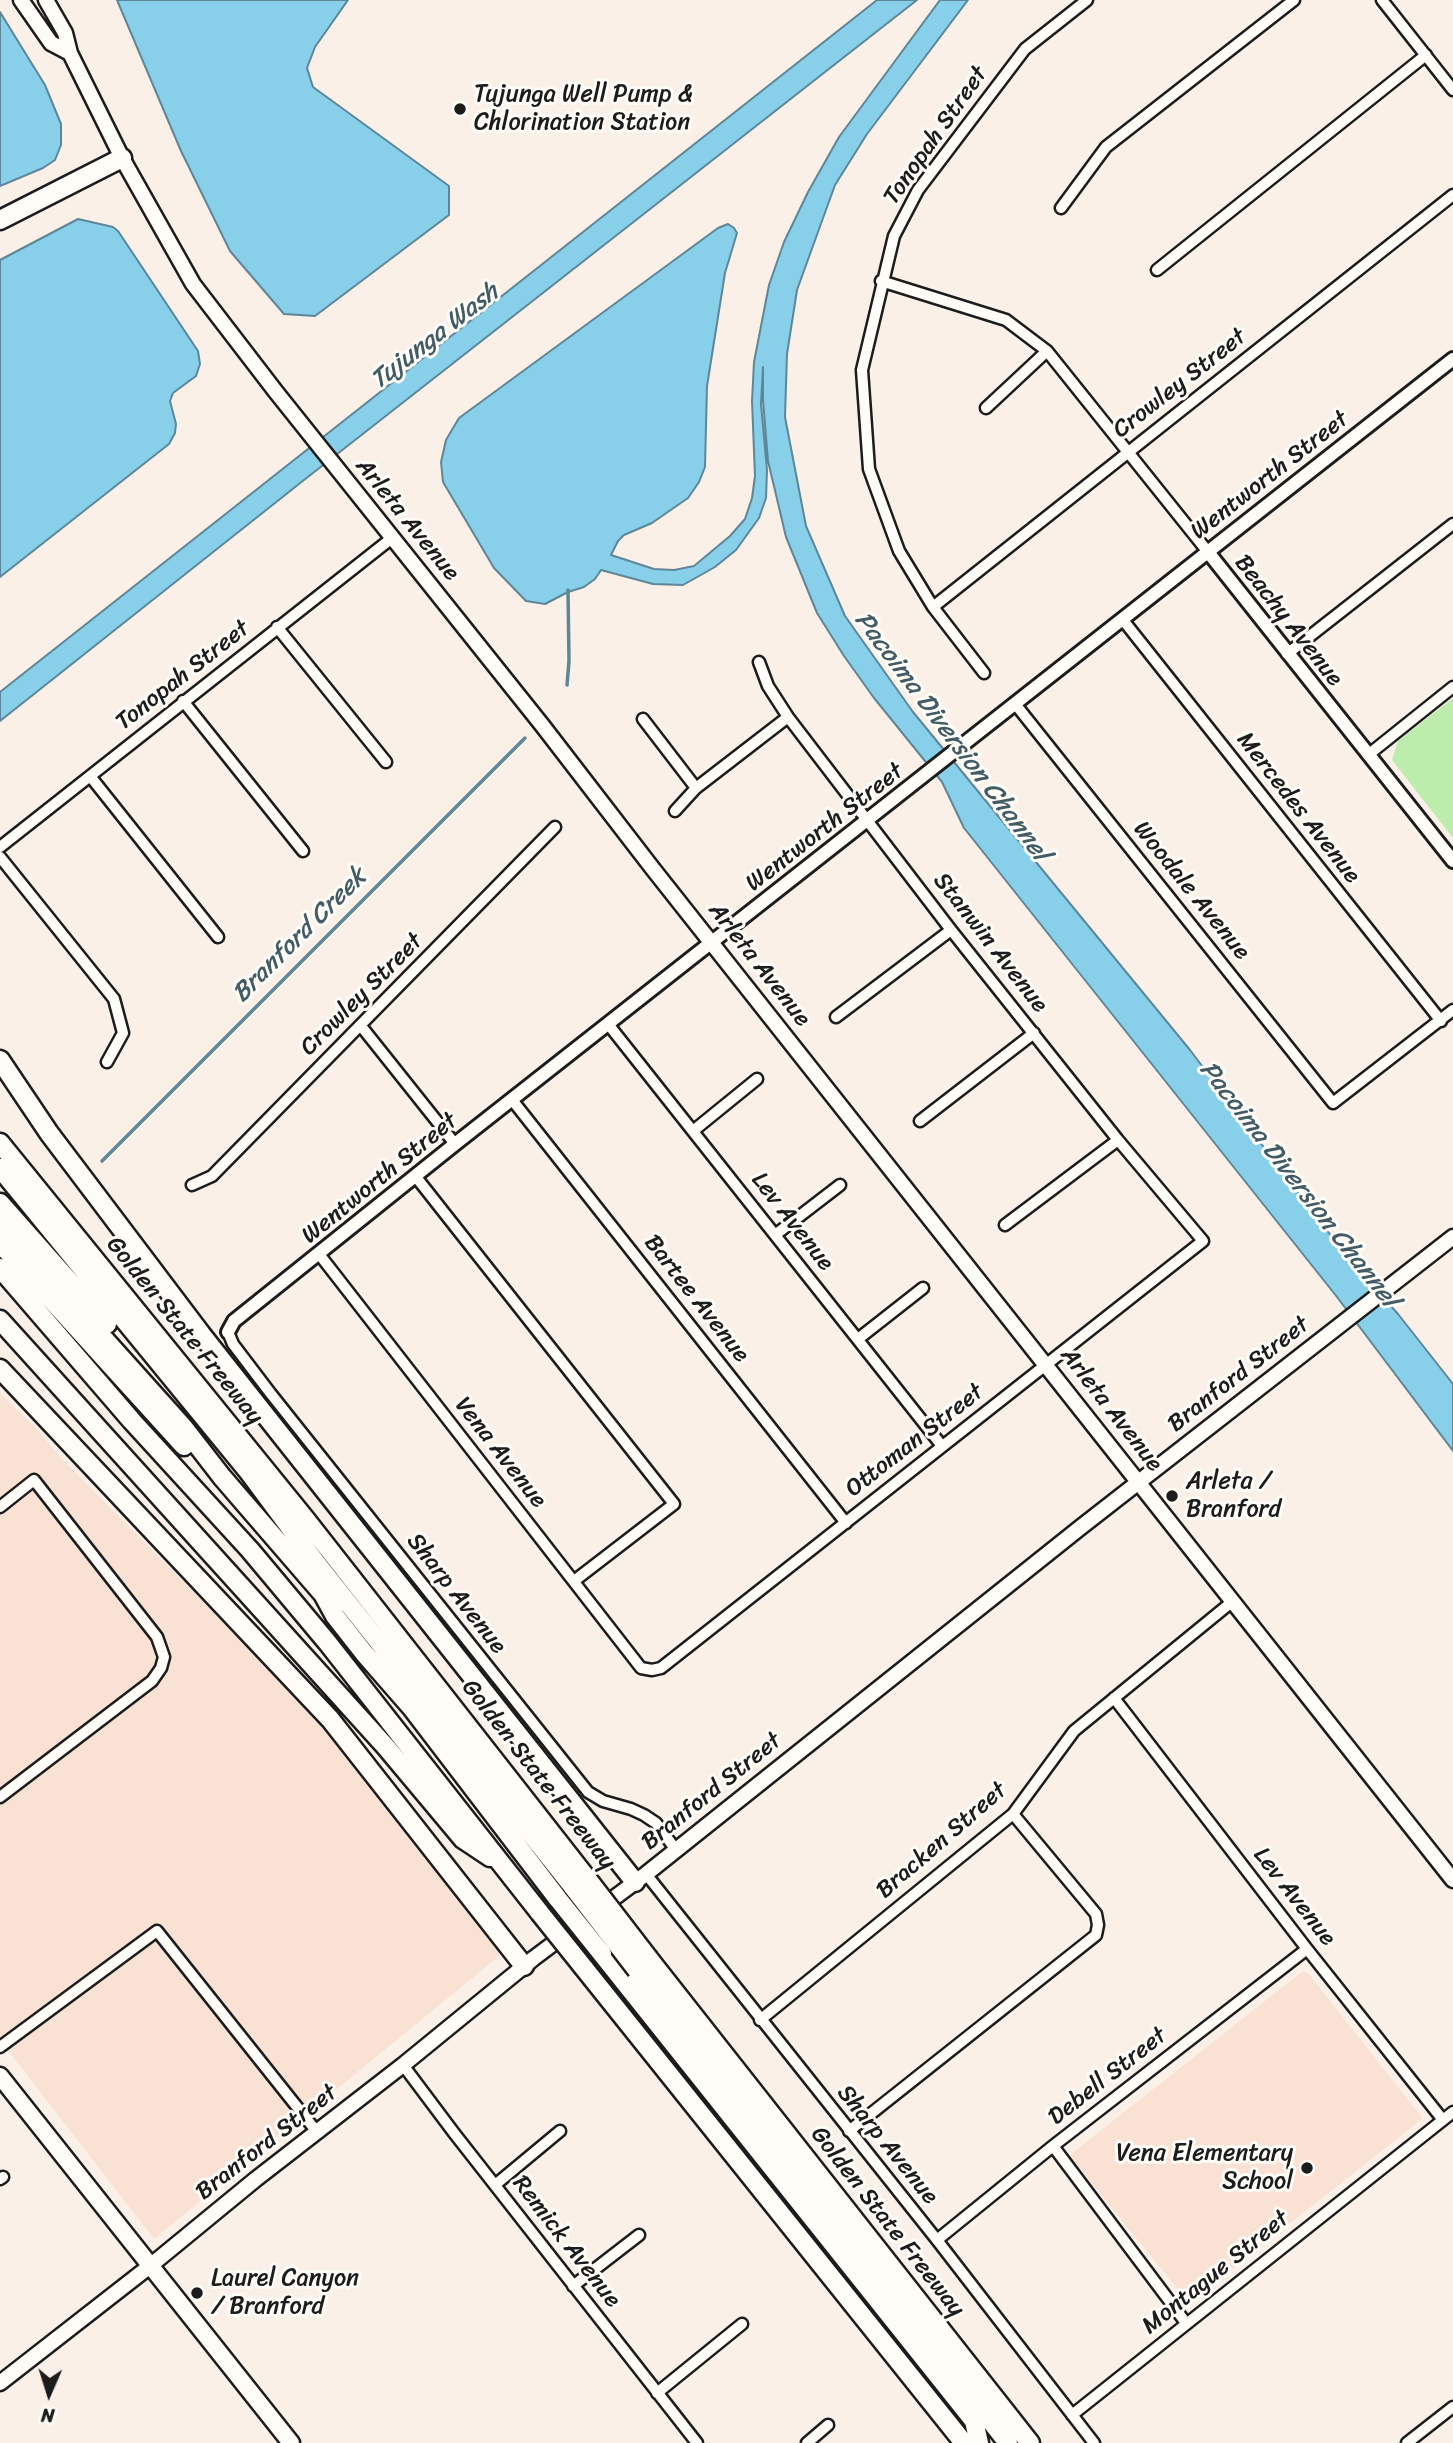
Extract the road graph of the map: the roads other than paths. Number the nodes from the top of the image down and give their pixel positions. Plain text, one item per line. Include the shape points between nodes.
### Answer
1 (21, 0) edge
2 (46, 0) edge
3 (1087, 0) edge
4 (1294, 0) edge
5 (1382, 0) edge
6 (70, 53) junction
7 (1426, 55) junction
8 (1453, 90) edge
9 (122, 158) junction
10 (1453, 195) edge
11 (1061, 208) dead end
12 (0, 220) edge
13 (1157, 270) dead end
14 (881, 281) junction
15 (1047, 351) junction
16 (1453, 359) edge
17 (986, 408) dead end
18 (1128, 453) junction
19 (1453, 524) edge
20 (392, 538) junction
21 (1208, 552) junction
22 (933, 607) junction
23 (1122, 620) junction
24 (277, 628) junction
25 (1287, 654) junction
26 (759, 662) dead end
27 (984, 673) dead end
28 (1453, 688) edge
29 (183, 701) junction
30 (1016, 705) junction
31 (788, 717) junction
32 (643, 719) dead end
33 (1368, 755) junction
34 (386, 762) dead end
35 (90, 776) junction
36 (696, 788) junction
37 (675, 811) dead end
38 (869, 821) junction
39 (555, 827) dead end
40 (0, 847) edge
41 (303, 851) dead end
42 (0, 857) edge
43 (1453, 861) edge
44 (951, 930) junction
45 (218, 937) dead end
46 (712, 943) junction
47 (1453, 1010) edge
48 (835, 1017) dead end
49 (1441, 1021) junction
50 (608, 1024) junction
51 (360, 1026) junction
52 (1034, 1033) junction
53 (0, 1060) edge
54 (107, 1062) dead end
55 (757, 1079) dead end
56 (513, 1101) junction
57 (920, 1121) dead end
58 (692, 1131) junction
59 (1118, 1140) junction
60 (2, 1143) edge
61 (455, 1144) junction
62 (0, 1168) edge
63 (416, 1177) junction
64 (192, 1185) dead end
65 (840, 1185) dead end
66 (0, 1203) edge
67 (0, 1223) edge
68 (1005, 1225) dead end
69 (775, 1235) junction
70 (1453, 1237) edge
71 (1203, 1241) joint
72 (0, 1244) edge
73 (319, 1254) junction
74 (0, 1268) edge
75 (923, 1288) dead end
76 (0, 1320) edge
77 (228, 1332) joint
78 (858, 1339) junction
79 (1046, 1364) junction
80 (0, 1369) edge
81 (942, 1446) junction
82 (1139, 1482) junction
83 (274, 1506) junction
84 (0, 1507) edge
85 (846, 1523) junction
86 (574, 1581) junction
87 (1234, 1601) junction
88 (335, 1616) junction
89 (652, 1670) joint
90 (1114, 1698) junction
91 (0, 1797) edge
92 (1013, 1815) junction
93 (676, 1850) junction
94 (504, 1867) junction
95 (640, 1878) junction
96 (1453, 1880) edge
97 (579, 1881) junction
98 (1307, 1949) junction
99 (643, 1964) junction
100 (524, 1966) junction
101 (760, 2020) junction
102 (0, 2047) edge
103 (403, 2065) junction
104 (0, 2076) edge
105 (1453, 2112) edge
106 (1443, 2120) junction
107 (849, 2131) junction
108 (317, 2132) junction
109 (560, 2132) dead end
110 (1053, 2146) junction
111 (495, 2185) junction
112 (639, 2235) dead end
113 (937, 2240) junction
114 (150, 2266) junction
115 (573, 2286) junction
116 (1186, 2323) junction
117 (742, 2324) dead end
118 (0, 2383) edge
119 (657, 2393) junction
120 (1453, 2407) edge
121 (1072, 2415) junction
122 (828, 2425) dead end
123 (291, 2443) edge
124 (697, 2443) edge
125 (807, 2443) edge
126 (964, 2443) edge
127 (979, 2443) edge
128 (1008, 2443) edge
129 (1030, 2443) edge
130 (1094, 2443) edge
131 (1408, 2443) edge

1 - 6 main road, Arleta Avenue via 51,43
2 - 6 main road, Arleta Avenue via 65,33
3 - 14 street, Tonopah Street via 1025,49 918,190 894,236
4 - 11 street via 1106,148
5 - 7 street
6 - 9 main road, Arleta Avenue
7 - 8 street
7 - 13 street
9 - 12 highway
9 - 20 main road, Arleta Avenue via 193,284
10 - 18 street, Crowley Street
14 - 15 street, Beachy Avenue via 1006,320
14 - 22 street, Tonopah Street via 862,370 869,469 899,551
15 - 17 street
15 - 18 street, Beachy Avenue
16 - 21 street, Wentworth Street
18 - 21 street, Beachy Avenue
18 - 22 street, Crowley Street
19 - 25 street
20 - 24 street, Tonopah Street
20 - 46 main road, Arleta Avenue
21 - 23 street, Wentworth Street
21 - 25 street, Beachy Avenue
22 - 27 street, Tonopah Street
23 - 30 street, Wentworth Street
23 - 49 street, Mercedes Avenue
24 - 29 street, Tonopah Street
24 - 34 street
25 - 33 street, Beachy Avenue
26 - 31 street, Stanwin Avenue
28 - 33 street
29 - 35 street, Tonopah Street
29 - 41 street
30 - 38 street, Wentworth Street
30 - 49 street, Woodale Avenue via 1333,1102
31 - 36 street
31 - 38 street, Stanwin Avenue
32 - 36 street
33 - 43 street, Beachy Avenue
35 - 40 street, Tonopah Street
35 - 45 street
36 - 37 street
38 - 44 street, Stanwin Avenue
38 - 46 street, Wentworth Street
39 - 51 street, Crowley Street
42 - 54 street via 114,999 123,1033
44 - 48 street
44 - 52 street, Stanwin Avenue
46 - 50 street, Wentworth Street
46 - 79 main road, Arleta Avenue
47 - 49 street
50 - 56 street, Wentworth Street
50 - 58 street, Lev Avenue
51 - 61 street
51 - 64 street, Crowley Street via 212,1176
52 - 57 street
52 - 59 street, Stanwin Avenue
53 - 95 highway via 49,1133 201,1334
55 - 58 street
56 - 61 street, Wentworth Street
56 - 85 street, Bartee Avenue
58 - 69 street, Lev Avenue
59 - 68 street
59 - 71 street, Stanwin Avenue
60 - 97 highway, Golden State Freeway via 306,1520
61 - 63 street, Wentworth Street
62 - 83 highway
63 - 73 street, Wentworth Street
63 - 86 street via 674,1504
65 - 69 street
66 - 83 highway
67 - 88 highway via 184,1428 323,1594
69 - 78 street, Lev Avenue
70 - 82 main road, Branford Street
71 - 79 street, Ottoman Street
72 - 88 highway
73 - 77 street, Wentworth Street via 234,1321
73 - 86 street, Vena Avenue
74 - 94 highway via 250,1550
75 - 78 street
76 - 94 highway via 386,1747 463,1839
77 - 93 street, Sharp Avenue via 271,1394 588,1792 644,1815
78 - 81 street, Lev Avenue
79 - 81 street, Ottoman Street
79 - 82 main road, Arleta Avenue
80 - 100 highway via 330,1719
81 - 85 street, Ottoman Street
82 - 87 main road, Arleta Avenue
82 - 93 main road, Branford Street
83 - 97 highway
84 - 91 street via 34,1480 164,1652 164,1662 152,1681
85 - 89 street, Ottoman Street via 661,1668
86 - 89 street, Vena Avenue via 641,1668
87 - 90 street, Bracken Street
87 - 96 main road, Arleta Avenue
88 - 127 highway, bridge via 974,2421
90 - 92 street, Bracken Street via 1074,1731
90 - 98 street, Lev Avenue
92 - 101 street, Bracken Street
92 - 107 street via 1096,1914 1096,1935
93 - 95 main road, Branford Street
94 - 126 highway, bridge
95 - 100 main road, Branford Street
95 - 101 street, Sharp Avenue
97 - 99 highway, Golden State Freeway, bridge
98 - 106 street, Lev Avenue
98 - 110 street, Debell Street
99 - 128 highway
99 - 129 highway, Golden State Freeway
100 - 103 main road, Branford Street
101 - 107 street, Sharp Avenue
102 - 108 street via 156,1931
103 - 108 main road, Branford Street
103 - 111 street, Remick Avenue
104 - 114 main road
105 - 106 street, Montague Street
106 - 116 street, Montague Street
107 - 113 street, Sharp Avenue
108 - 114 main road, Branford Street
109 - 111 street
110 - 113 street, Debell Street
110 - 116 street
111 - 115 street, Remick Avenue
112 - 115 street
113 - 121 street, Sharp Avenue
114 - 118 main road, Branford Street
114 - 123 main road
115 - 119 street, Remick Avenue
116 - 121 street, Montague Street
117 - 119 street
119 - 124 street, Remick Avenue
120 - 131 street
121 - 130 street, Sharp Avenue
122 - 125 street

